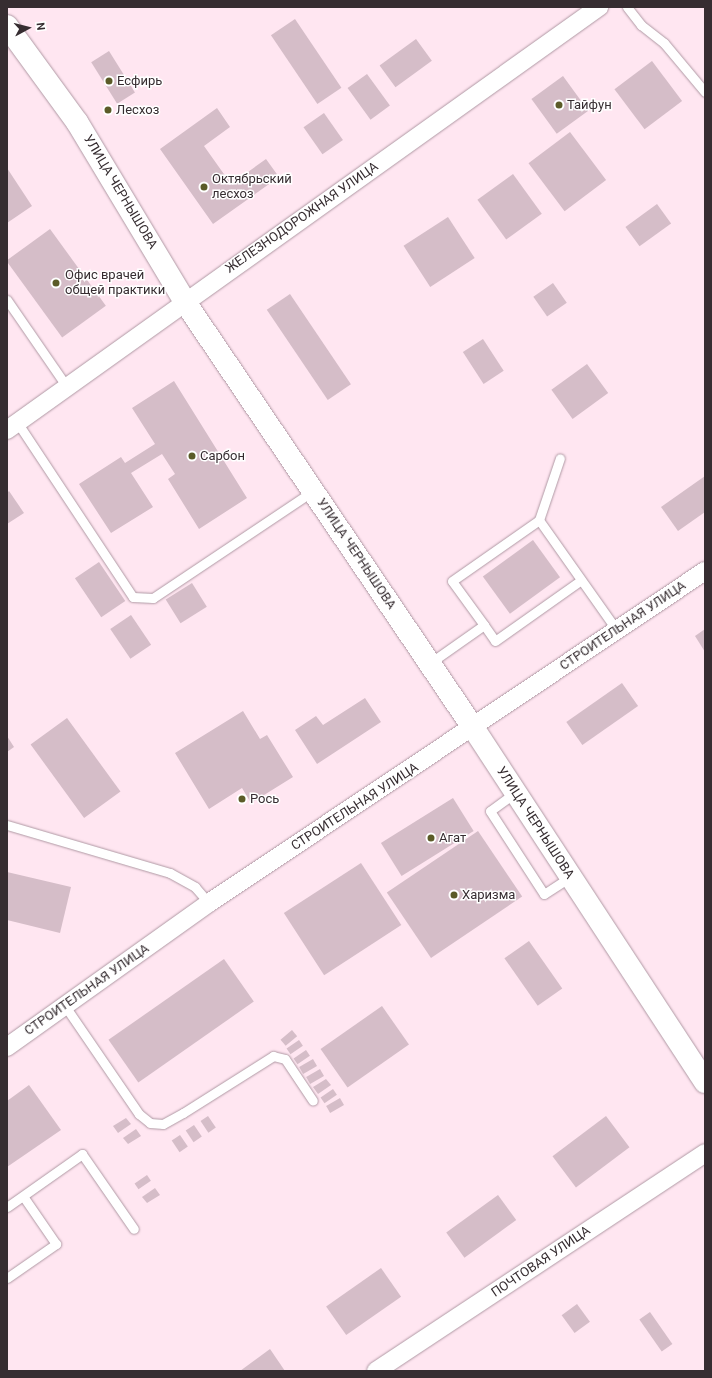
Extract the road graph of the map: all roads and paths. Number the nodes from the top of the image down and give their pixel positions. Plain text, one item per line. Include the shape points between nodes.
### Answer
1 (599, 7) edge
2 (627, 7) edge
3 (7, 26) edge
4 (705, 92) edge
5 (7, 300) edge
6 (185, 302) junction
7 (67, 388) junction
8 (12, 426) edge
9 (560, 458) dead end
10 (313, 491) junction
11 (539, 520) junction
12 (705, 571) edge
13 (581, 580) junction
14 (484, 625) junction
15 (616, 629) junction
16 (430, 664) junction
17 (474, 729) junction
18 (516, 792) junction
19 (7, 825) edge
20 (570, 877) junction
21 (209, 903) junction
22 (65, 1006) junction
23 (7, 1047) edge
24 (705, 1082) edge
25 (313, 1101) dead end
26 (705, 1153) edge
27 (23, 1196) junction
28 (7, 1207) edge
29 (134, 1230) dead end
30 (7, 1278) edge
31 (376, 1371) edge

1 - 6 street, ЖЕЛЕЗНОДОРОЖНАЯ УЛИЦА
2 - 4 lane via 641,25 664,43
3 - 6 street, УЛИЦА ЧЕРНЫШОВА via 77,122
5 - 7 lane
6 - 7 street, ЖЕЛЕЗНОДОРОЖНАЯ УЛИЦА
6 - 10 street, УЛИЦА ЧЕРНЫШОВА
7 - 8 street, ЖЕЛЕЗНОДОРОЖНАЯ УЛИЦА
8 - 10 lane via 133,597 153,598
9 - 11 lane
10 - 16 street, УЛИЦА ЧЕРНЫШОВА
11 - 13 lane
11 - 14 lane via 452,581
12 - 15 street, СТРОИТЕЛЬНАЯ УЛИЦА
13 - 14 lane via 495,641
13 - 15 lane
14 - 16 lane
15 - 17 street, СТРОИТЕЛЬНАЯ УЛИЦА
16 - 17 street, УЛИЦА ЧЕРНЫШОВА
17 - 18 street, УЛИЦА ЧЕРНЫШОВА
17 - 21 street, СТРОИТЕЛЬНАЯ УЛИЦА
18 - 20 street, УЛИЦА ЧЕРНЫШОВА
18 - 20 lane via 490,811 544,894
19 - 21 lane via 170,873 195,888
20 - 24 street, УЛИЦА ЧЕРНЫШОВА
21 - 22 street, СТРОИТЕЛЬНАЯ УЛИЦА
22 - 23 street, СТРОИТЕЛЬНАЯ УЛИЦА
22 - 25 lane via 139,1114 150,1123 163,1124 273,1056 285,1059
26 - 31 street, ПОЧТОВАЯ УЛИЦА
27 - 28 lane
27 - 29 lane via 82,1154
27 - 30 lane via 56,1244

